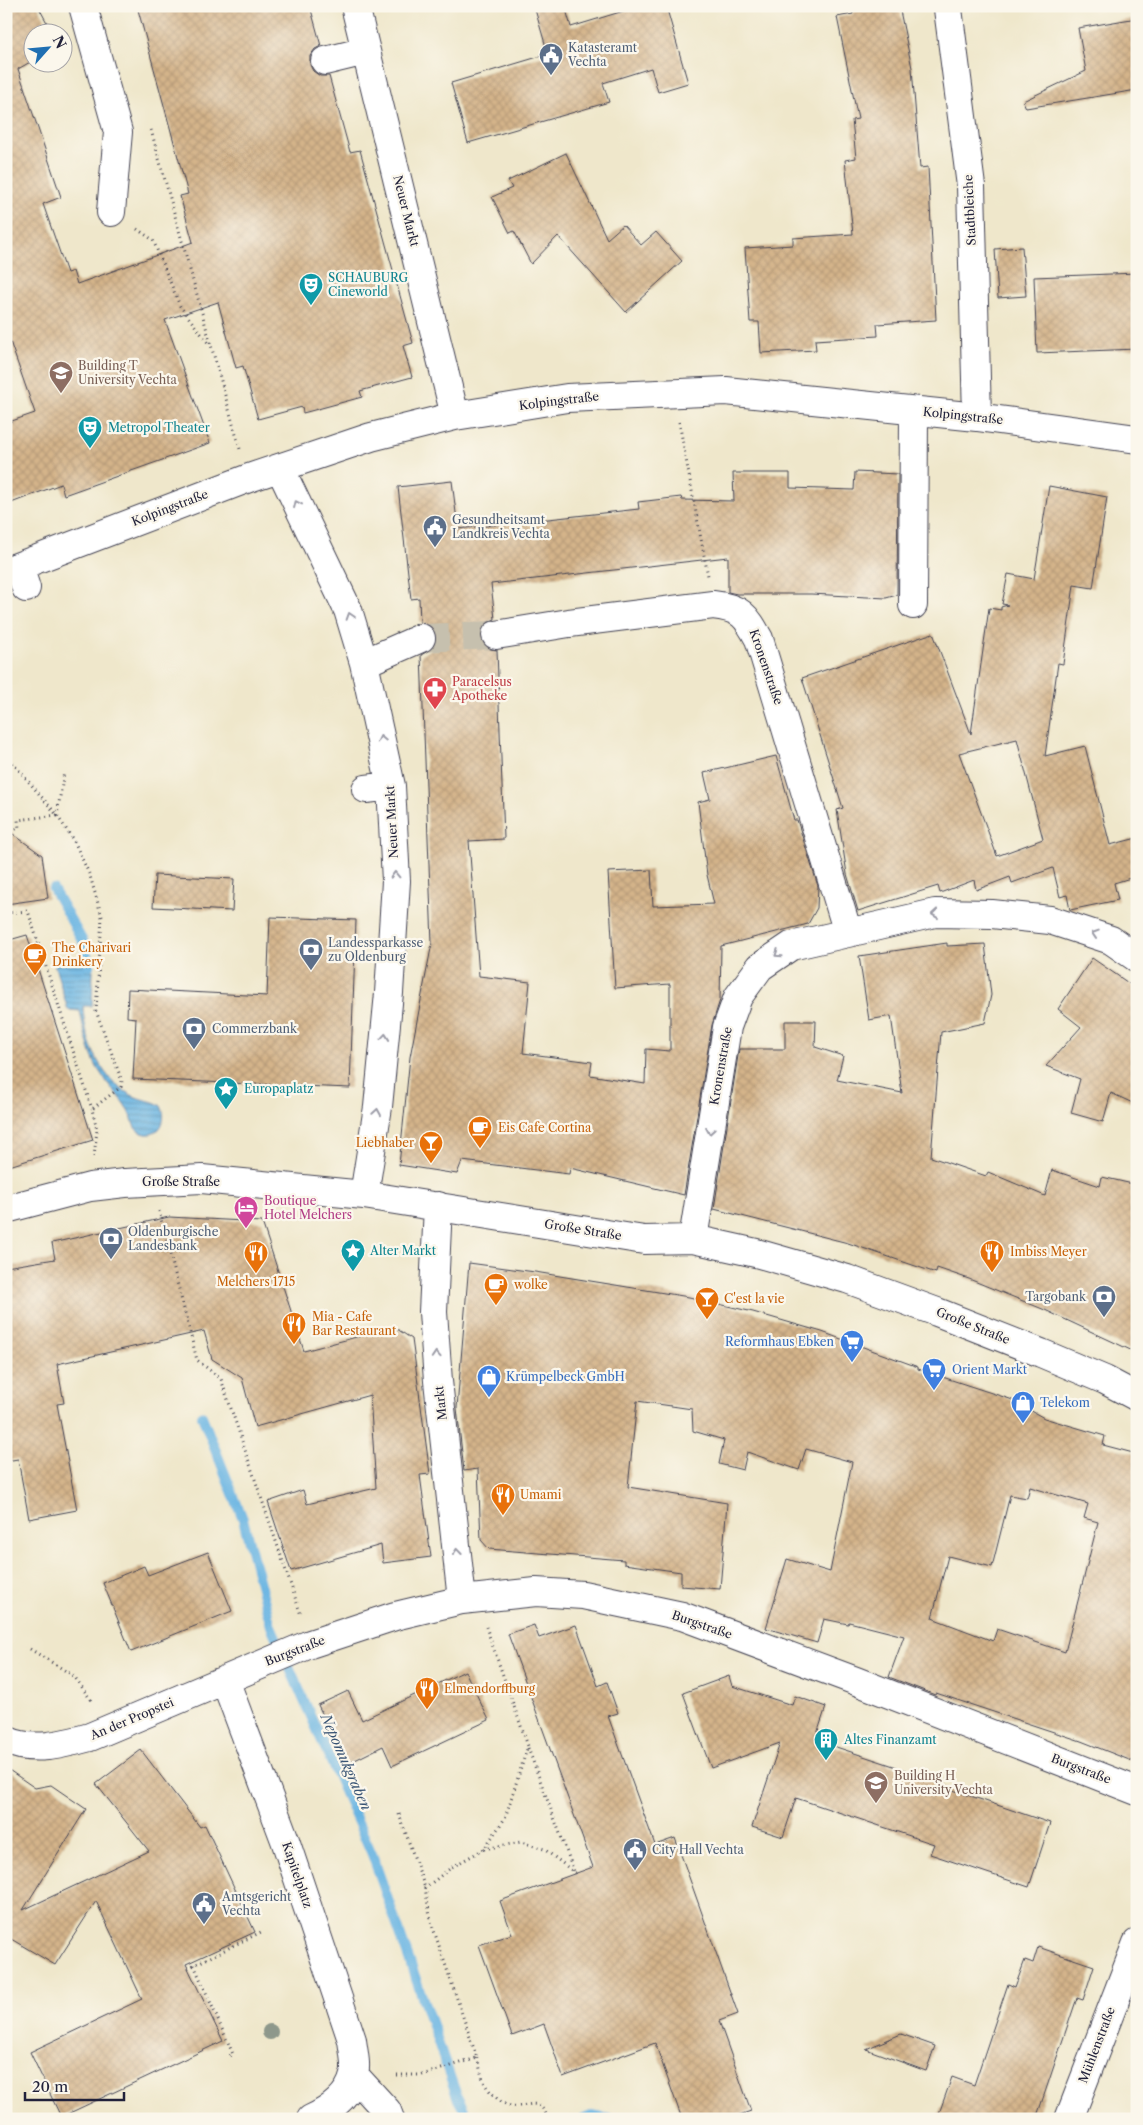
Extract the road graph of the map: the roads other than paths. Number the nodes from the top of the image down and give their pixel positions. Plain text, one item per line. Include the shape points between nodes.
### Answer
1 (83, 6) edge
2 (355, 6) edge
3 (950, 6) edge
4 (366, 51) junction
5 (325, 61) dead end
6 (111, 212) road end
7 (914, 411) junction
8 (455, 416) junction
9 (977, 417) junction
10 (1137, 439) edge
11 (280, 468) junction
12 (17, 575) edge
13 (913, 604) dead end
14 (496, 635) tunnel mouth
15 (421, 638) tunnel mouth
16 (364, 663) junction
17 (848, 933) junction
18 (1137, 958) edge
19 (364, 1195) junction
20 (438, 1206) junction
21 (6, 1209) edge
22 (693, 1239) junction
23 (1137, 1397) edge
24 (462, 1600) junction
25 (225, 1680) junction
26 (6, 1740) edge
27 (1137, 1791) edge
28 (1137, 1943) edge
29 (354, 2075) junction
30 (311, 2119) edge
31 (390, 2119) edge
32 (1069, 2119) edge

1 - 6 street via 118,132
2 - 4 street, Neuer Markt
3 - 9 street, Stadtbleiche via 971,186
4 - 5 street
4 - 8 street, Neuer Markt
7 - 8 street, Kolpingstraße via 726,392 673,392 567,398
7 - 9 street, Kolpingstraße
7 - 13 street
8 - 11 street, Kolpingstraße via 371,437
9 - 10 street, Kolpingstraße
11 - 12 street, Kolpingstraße
16 -> 11 street, Neuer Markt via 348,610
14 - 17 street, Kronenstraße via 713,605 733,608 749,620 759,640
15 - 16 street
19 -> 16 street, Neuer Markt via 378,1106 396,881 379,788
18 -> 17 street, Kronenstraße via 1111,940 1050,920 992,914 935,913
17 -> 22 street, Kronenstraße via 792,946 760,967 738,997 727,1027
19 - 20 street, Große Straße
19 - 21 street, Große Straße via 202,1179 90,1187
20 - 22 street, Große Straße via 644,1240
24 -> 20 street, Markt via 433,1312
22 - 23 street, Große Straße via 756,1253 874,1289 1041,1353
24 - 25 street, Burgstraße via 395,1616 310,1644
24 - 27 street, Burgstraße via 536,1592 583,1595 682,1616
25 - 26 street, An der Propstei via 90,1737 52,1746
25 - 29 street, Kapitelplatz via 285,1840 352,2040
28 - 32 street, Mühlenstraße
29 - 30 street via 344,2096 326,2112
29 - 31 street via 387,2111

